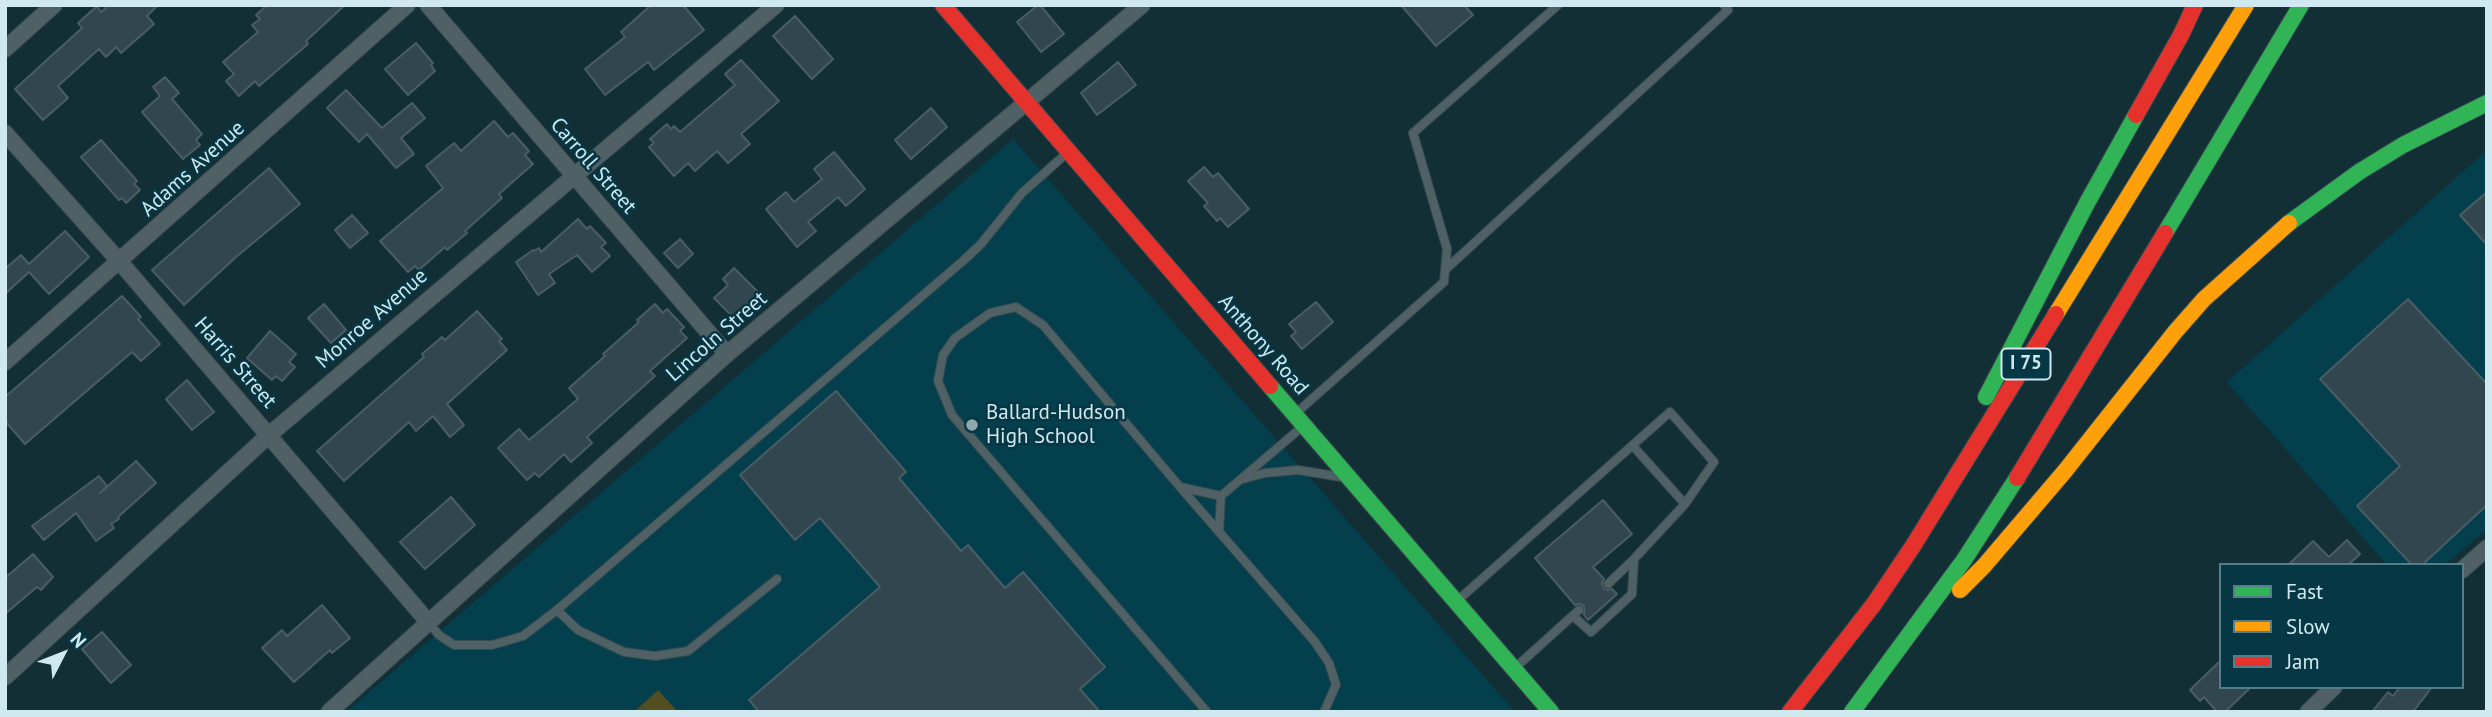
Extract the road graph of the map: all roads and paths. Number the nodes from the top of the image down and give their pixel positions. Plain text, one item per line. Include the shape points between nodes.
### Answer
1 (54, 5) edge
2 (408, 5) edge
3 (428, 5) edge
4 (776, 5) edge
5 (943, 5) edge
6 (1142, 5) edge
7 (1558, 5) edge
8 (1724, 5) edge
9 (2195, 5) edge
10 (2246, 5) edge
11 (2301, 5) edge
12 (5, 48) edge
13 (1026, 103) junction
14 (2487, 103) edge
15 (5, 133) edge
16 (1068, 152) junction
17 (572, 176) junction
18 (120, 262) junction
19 (1446, 269) junction
20 (727, 354) junction
21 (5, 362) edge
22 (1300, 420) junction
23 (269, 435) junction
24 (1633, 446) junction
25 (1350, 478) junction
26 (1240, 480) junction
27 (1180, 487) junction
28 (1221, 496) junction
29 (1685, 505) junction
30 (1219, 531) junction
31 (1913, 546) junction
32 (2487, 548) edge
33 (1634, 559) junction
34 (2464, 568) edge
35 (777, 579) dead end
36 (1608, 584) dead end
37 (1456, 601) junction
38 (556, 610) junction
39 (429, 623) junction
40 (1896, 655) junction
41 (1514, 669) junction
42 (5, 677) edge
43 (2332, 689) edge
44 (330, 712) edge
45 (1208, 712) edge
46 (1324, 712) edge
47 (1551, 712) edge
48 (1790, 712) edge
49 (1852, 712) edge
50 (2308, 712) edge

1 - 12 street
2 - 18 street, Adams Avenue
3 - 17 street, Carroll Street
4 - 17 street, Monroe Avenue
5 - 13 main road, Anthony Road
6 - 13 street, Lincoln Street
7 - 19 lane via 1413,133 1447,249
8 - 19 lane via 1728,10
9 - 31 main road via 2004,361
10 - 31 main road, I 75
11 - 40 main road, I 75 via 2028,461
13 - 16 main road, Anthony Road
13 - 20 street, Lincoln Street
14 - 40 main road via 2359,173 2288,224 2213,291 1984,566
15 - 18 street, Harris Street
16 - 22 main road, Anthony Road
16 - 38 lane via 1022,193 964,260
17 - 20 street, Carroll Street
17 - 23 street, Monroe Avenue
18 - 21 street, Adams Avenue
18 - 23 street, Harris Street
19 - 22 lane via 1444,282
20 - 39 street, Lincoln Street
22 - 25 main road, Anthony Road
22 - 26 lane
23 - 39 street, Harris Street
23 - 42 street, Monroe Avenue
24 - 29 lane
24 - 29 lane via 1670,412 1714,462
24 - 37 lane
25 - 26 lane via 1297,470
25 - 37 main road, Anthony Road
26 - 28 lane
27 - 28 lane
27 - 30 lane
27 - 45 lane via 1042,325 1016,307 990,313 955,338 943,355 938,381 952,415
28 - 30 lane
29 - 33 lane
30 - 46 lane via 1329,663 1336,685
31 - 48 main road, I 75
32 - 34 street
33 - 36 lane
33 - 41 lane via 1632,594 1591,632 1576,613
35 - 38 lane via 688,651 654,656 624,652 578,630
37 - 41 main road, Anthony Road
38 - 39 lane via 523,636 492,645 454,645
39 - 44 street, Lincoln Street
40 - 49 main road, I 75
41 - 47 main road, Anthony Road
43 - 50 street

